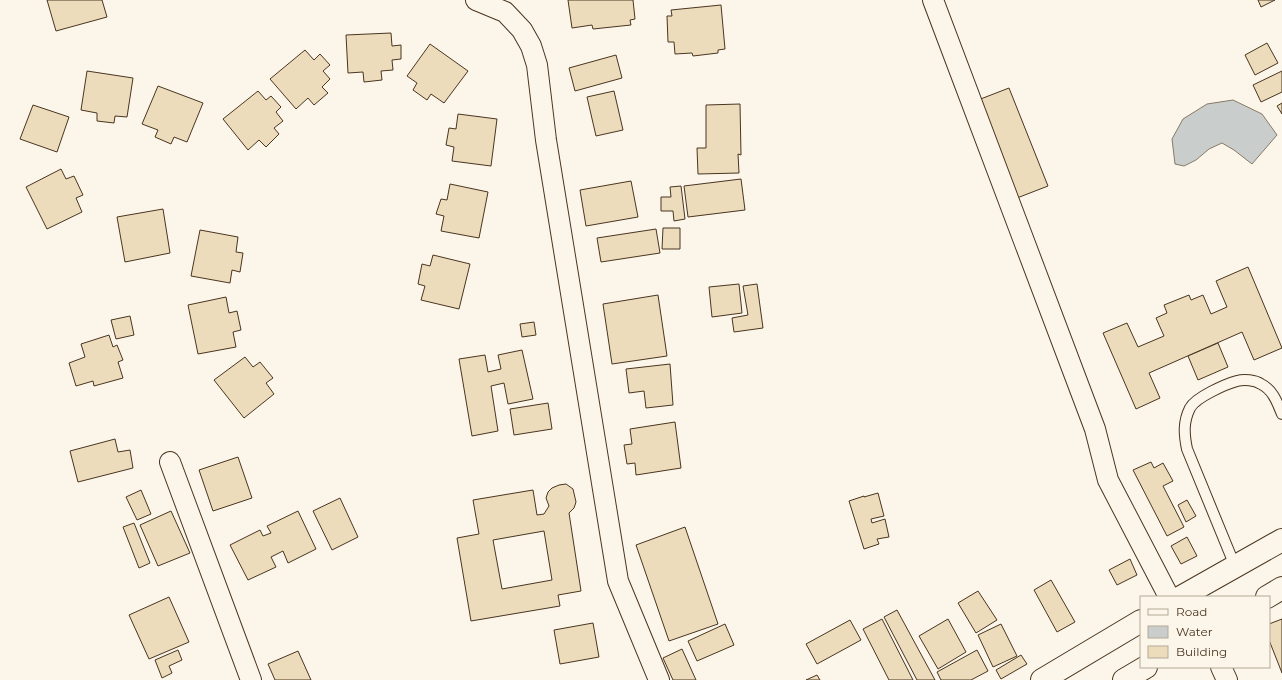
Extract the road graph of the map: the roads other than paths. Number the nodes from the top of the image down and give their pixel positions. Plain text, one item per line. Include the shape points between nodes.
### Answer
1 (476, 0) edge
2 (932, 0) edge
3 (1282, 414) edge
4 (170, 462) dead end
5 (1282, 540) edge
6 (1235, 566) junction
7 (1282, 588) edge
8 (1180, 596) edge
9 (1269, 596) edge
10 (1140, 622) edge
11 (1144, 668) edge
12 (1221, 668) edge
13 (251, 680) edge
14 (659, 680) edge
15 (1042, 680) edge
16 (1124, 680) edge
17 (1227, 680) edge

1 - 14 street via 505,12 522,30 531,46 618,581
2 - 8 street via 1095,429 1108,480
3 - 6 lane via 1270,390 1261,383 1238,381 1204,395 1191,406 1184,421 1187,449
4 - 13 street
5 - 6 highway
6 - 8 highway
7 - 9 highway
10 - 15 highway
11 - 16 highway
12 - 17 street

